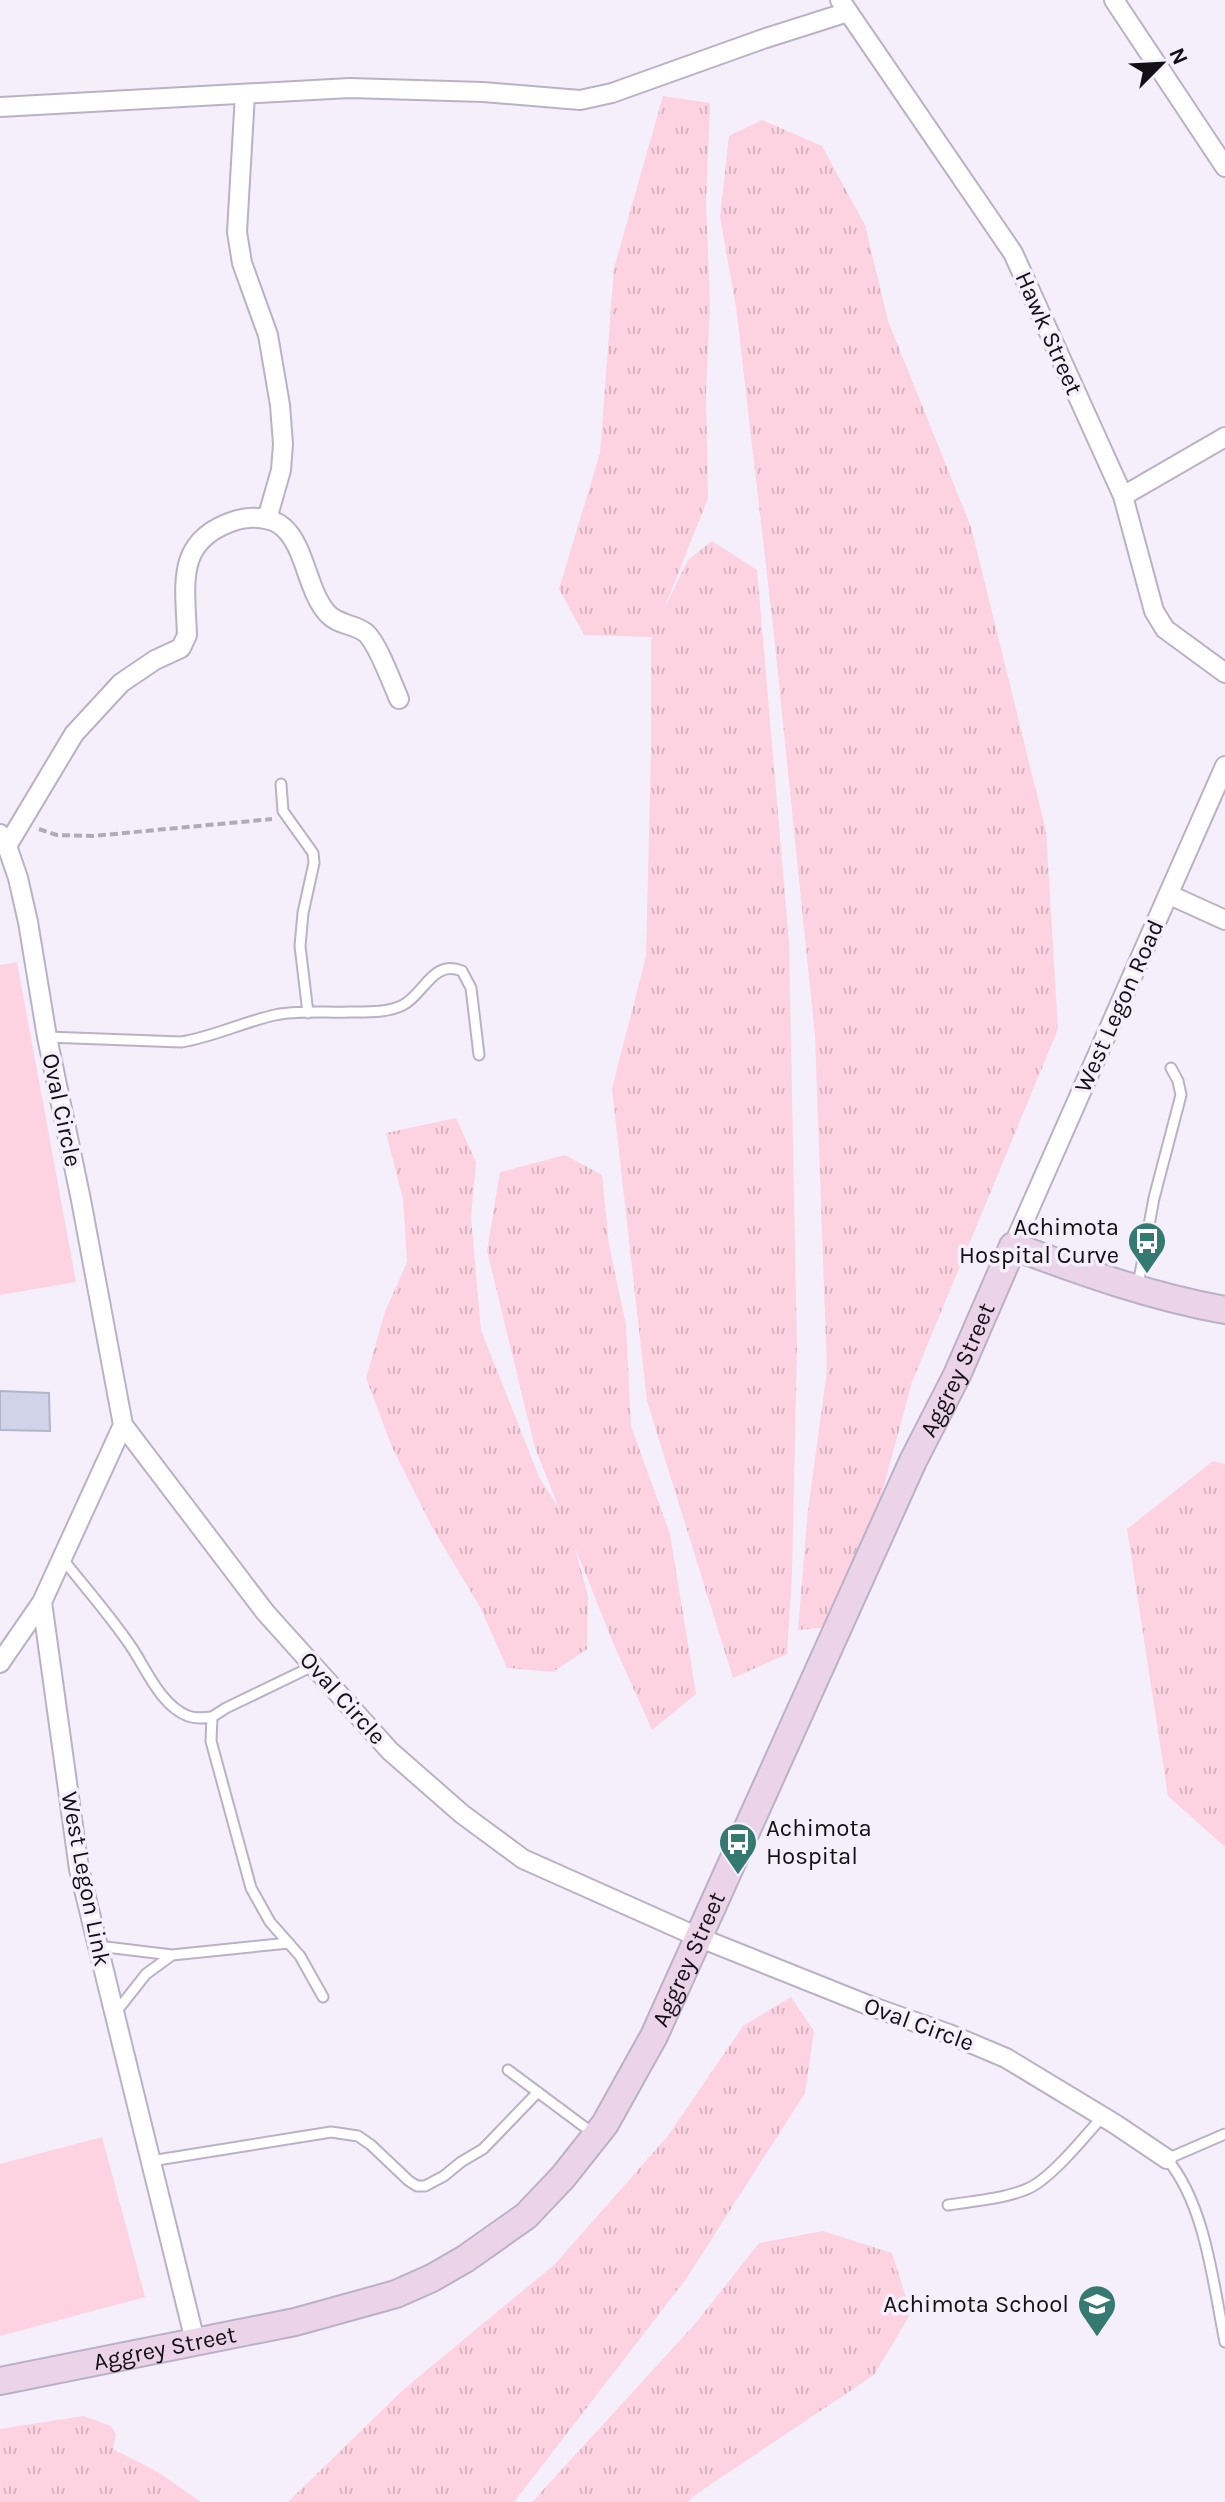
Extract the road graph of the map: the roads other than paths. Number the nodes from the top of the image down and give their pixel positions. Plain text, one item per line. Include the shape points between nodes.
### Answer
1 (1114, 0) edge
2 (844, 6) edge
3 (245, 94) junction
4 (0, 107) edge
5 (1225, 167) edge
6 (1225, 437) edge
7 (1123, 496) junction
8 (267, 519) junction
9 (1225, 673) edge
10 (399, 699) dead end
11 (1225, 766) edge
12 (281, 784) dead end
13 (4, 840) edge
14 (1170, 895) junction
15 (1225, 920) edge
16 (308, 1013) junction
17 (47, 1037) junction
18 (479, 1055) dead end
19 (1171, 1068) dead end
20 (1013, 1246) junction
21 (1137, 1288) junction
22 (1225, 1310) edge
23 (123, 1425) junction
24 (61, 1557) junction
25 (42, 1602) junction
26 (0, 1663) edge
27 (313, 1666) junction
28 (212, 1717) junction
29 (698, 1937) junction
30 (289, 1943) junction
31 (98, 1946) junction
32 (172, 1955) junction
33 (323, 1997) dead end
34 (115, 2014) junction
35 (508, 2070) dead end
36 (538, 2092) junction
37 (1103, 2116) junction
38 (1225, 2134) edge
39 (597, 2136) junction
40 (1167, 2159) junction
41 (151, 2161) junction
42 (948, 2205) dead end
43 (195, 2341) junction
44 (1225, 2342) edge
45 (0, 2381) edge

1 - 5 street
2 - 3 street via 612,93 580,100 350,88
2 - 7 street, Hawk Street via 1013,253
3 - 4 street
3 - 8 street via 237,232 242,263 268,335 283,444
6 - 7 street
7 - 9 street, Hawk Street via 1154,611 1165,629
8 - 10 street via 283,527 294,542 328,616 372,640
8 - 13 street via 223,524 197,542 185,578 186,642 121,683 74,734 21,823
11 - 14 street, West Legon Road
12 - 16 lane via 286,817 313,853 300,946
13 - 17 street, Oval Circle via 28,922
14 - 15 street
14 - 20 street, West Legon Road
16 - 17 lane via 277,1014 181,1042
16 - 18 lane via 376,1012 405,1004 436,973 456,968 471,988
17 - 23 street, Oval Circle
19 - 21 lane via 1181,1095
20 - 21 main road
20 - 29 main road, Aggrey Street
21 - 22 main road
23 - 24 street
23 - 27 street, Oval Circle via 265,1612
24 - 25 street
24 - 28 lane via 170,1703 186,1716
25 - 26 street
25 - 31 street, West Legon Link via 79,1869
27 - 28 lane
27 - 29 street, Oval Circle via 390,1751 523,1859
28 - 30 lane via 211,1741 251,1888
29 - 37 street, Oval Circle via 1006,2058
29 - 39 main road, Aggrey Street via 654,2036
30 - 32 lane
30 - 33 lane
31 - 32 lane
31 - 34 street, West Legon Link
32 - 34 lane via 146,1974
34 - 41 street, West Legon Link
35 - 36 lane
36 - 39 lane
36 - 41 lane via 483,2149 425,2186 409,2181 358,2136 331,2132
37 - 40 street, Oval Circle
37 - 42 lane via 1030,2188
38 - 40 lane
39 - 43 main road, Aggrey Street via 526,2216 432,2278 396,2294 295,2322
40 - 44 lane via 1197,2214
41 - 43 street, West Legon Link
43 - 45 main road, Aggrey Street

